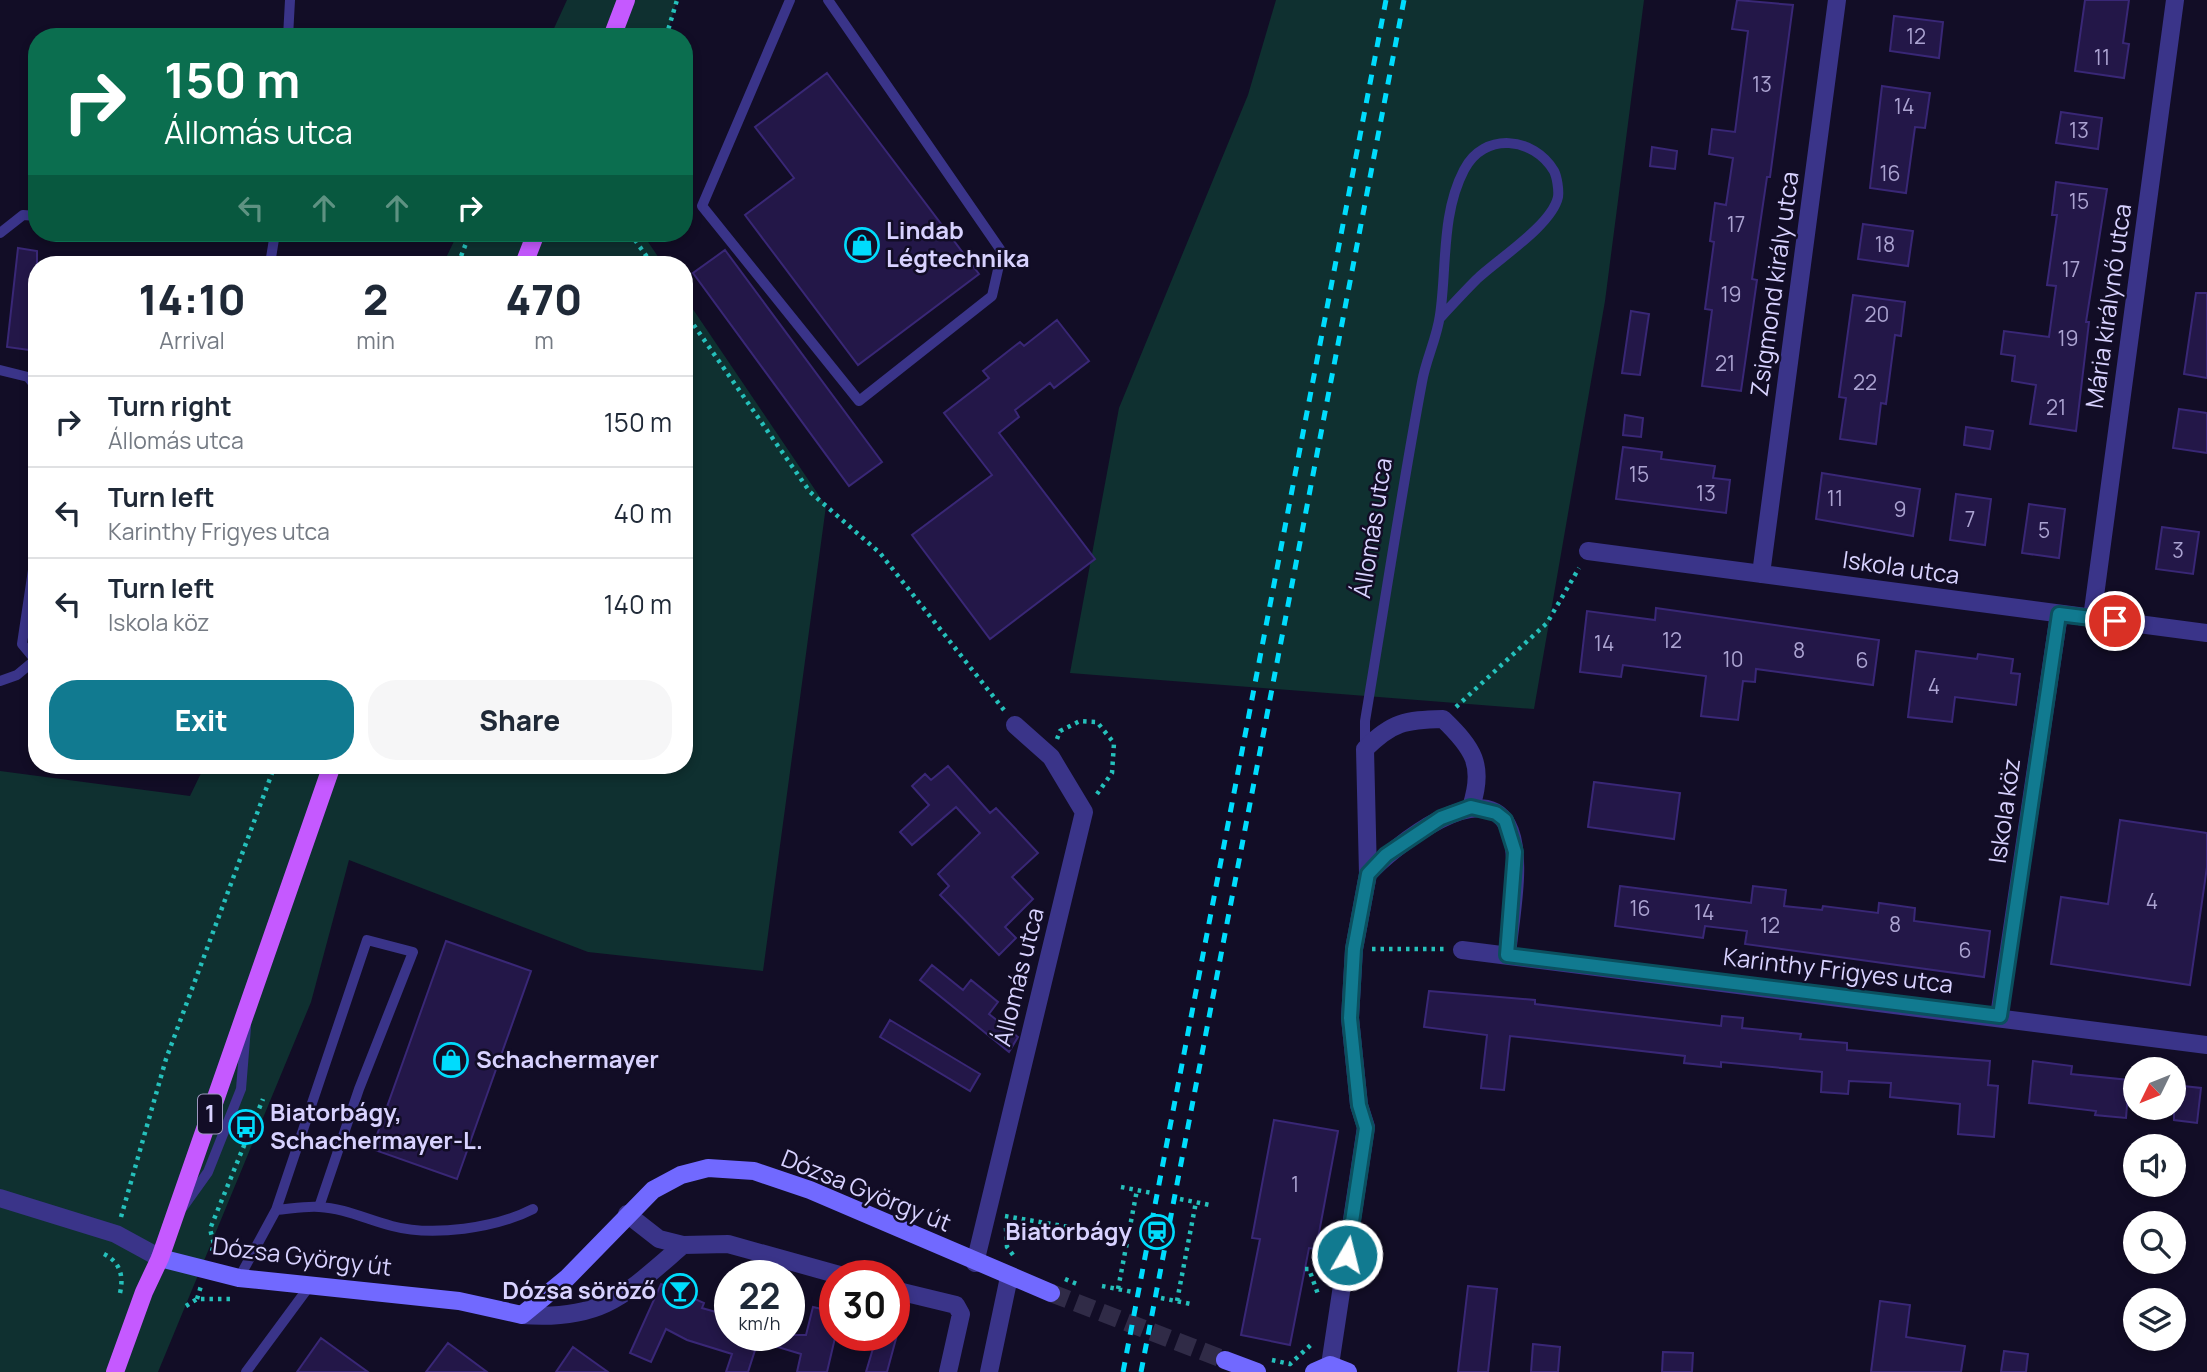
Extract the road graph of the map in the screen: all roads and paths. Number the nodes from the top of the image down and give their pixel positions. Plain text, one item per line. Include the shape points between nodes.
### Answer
1 (290, 0) edge
2 (626, 0) edge
3 (677, 0) edge
4 (790, 0) edge
5 (828, 0) edge
6 (1837, 0) edge
7 (2175, 0) edge
8 (288, 28) edge
9 (615, 28) edge
10 (669, 28) edge
11 (28, 215) edge
12 (0, 233) edge
13 (1440, 318) junction
14 (693, 324) edge
15 (0, 370) edge
16 (28, 377) edge
17 (1588, 551) joint
18 (1761, 574) junction
19 (28, 603) edge
20 (2059, 614) junction
21 (2092, 618) junction
22 (2207, 633) edge
23 (28, 651) edge
24 (28, 667) edge
25 (0, 681) edge
26 (1443, 719) junction
27 (1015, 725) joint
28 (1365, 749) junction
29 (1051, 757) junction
30 (272, 774) edge
31 (329, 774) edge
32 (1471, 807) junction
33 (1084, 813) junction
34 (1368, 874) junction
35 (1354, 949) junction
36 (1462, 950) joint
37 (1507, 955) junction
38 (2000, 1016) junction
39 (2207, 1045) edge
40 (263, 1099) dead end
41 (1121, 1187) dead end
42 (1137, 1190) junction
43 (1152, 1193) dead end
44 (0, 1198) edge
45 (1180, 1199) dead end
46 (1196, 1202) junction
47 (1210, 1205) dead end
48 (319, 1207) junction
49 (533, 1209) dead end
50 (276, 1210) junction
51 (987, 1213) junction
52 (627, 1214) junction
53 (1007, 1216) junction
54 (1092, 1231) dead end
55 (116, 1234) junction
56 (683, 1245) junction
57 (98, 1252) dead end
58 (108, 1255) junction
59 (1014, 1256) dead end
60 (160, 1258) junction
61 (975, 1263) junction
62 (819, 1269) edge
63 (1305, 1269) dead end
64 (206, 1271) junction
65 (239, 1278) junction
66 (1009, 1278) junction
67 (311, 1284) junction
68 (1102, 1286) dead end
69 (1118, 1289) junction
70 (1133, 1292) dead end
71 (1051, 1293) tunnel mouth
72 (910, 1294) edge
73 (119, 1297) dead end
74 (1319, 1297) dead end
75 (1161, 1298) dead end
76 (197, 1299) dead end
77 (1177, 1301) junction
78 (1191, 1304) dead end
79 (522, 1315) junction
80 (1314, 1341) dead end
81 (1225, 1360) tunnel mouth
82 (1322, 1369) edge
83 (115, 1372) edge
84 (246, 1372) edge
85 (948, 1372) edge
86 (989, 1372) edge
87 (1257, 1372) edge
88 (1267, 1372) edge
89 (1348, 1372) edge

1 - 8 lane
2 - 9 main road
3 - 10 path
4 - 5 lane via 702,206 859,401 992,296 1002,252
6 - 18 street, Zsigmond király utca
7 - 21 street, Mária királynő utca
11 - 12 lane
13 - 13 lane, Állomás utca via 1544,220 1558,198 1556,175 1545,158 1526,144 1505,143 1483,150 1465,167 1447,233
13 - 28 lane, Állomás utca via 1420,392 1365,721
14 - 27 path via 810,492 880,553
15 - 16 lane
17 - 18 street, Iskola utca
17 - 26 path via 1547,623
18 - 20 street, Iskola utca
19 - 23 lane via 22,644
20 - 21 street, Iskola utca
20 - 38 street, Iskola köz
21 - 22 street, Iskola utca
24 - 25 lane
26 - 28 street via 1402,722 1385,729
26 - 32 street via 1473,751 1479,783
27 - 29 street
28 - 34 street, Állomás utca
29 - 33 street
29 - 33 path via 1060,731 1080,720 1097,722 1114,743 1112,773
30 - 55 path via 166,1059
31 - 60 main road, 1
32 - 34 street via 1441,818 1386,855
32 - 37 street via 1496,813 1511,833 1515,852
33 - 51 street, Állomás utca
34 - 35 street, Állomás utca
35 - 36 path
35 - 82 street, Állomás utca via 1350,1018 1359,1105 1366,1128
36 - 37 street, Karinthy Frigyes utca
37 - 38 street, Karinthy Frigyes utca
38 - 39 street, Karinthy Frigyes utca
40 - 64 path via 210,1229 214,1244
41 - 42 path
42 - 43 path
42 - 69 path
44 - 55 street
45 - 46 path
46 - 47 path
46 - 77 path
48 - 49 lane via 394,1227 425,1229 491,1224
48 - 50 lane
48 - 50 lane via 413,952 367,940
50 - 65 lane
51 - 53 path
51 - 61 street, Állomás utca
52 - 56 street via 659,1239
52 - 61 street, Dózsa György út via 653,1190 681,1175 708,1168 754,1171 810,1190
52 - 79 street, Dózsa György út via 567,1278
53 - 54 path
53 - 59 path via 1007,1247
55 - 58 path
55 - 60 street
56 - 62 street via 728,1244
56 - 79 street, Dózsa György út via 634,1288 595,1310 559,1318
57 - 58 path
58 - 73 path via 120,1270
60 - 64 street, Dózsa György út
60 - 83 main road, 1
61 - 66 street, Dózsa György út
63 - 74 path via 1309,1269
64 - 65 street, Dózsa György út
64 - 76 path
65 - 67 street, Dózsa György út
66 - 71 street, Dózsa György út
66 - 86 street
67 - 79 street, Dózsa György út via 459,1301
67 - 84 lane
68 - 69 path
69 - 70 path
72 - 85 street via 956,1305 961,1314
75 - 77 path
77 - 78 path
80 - 88 path via 1290,1364 1270,1360
81 - 87 street
82 - 89 street

